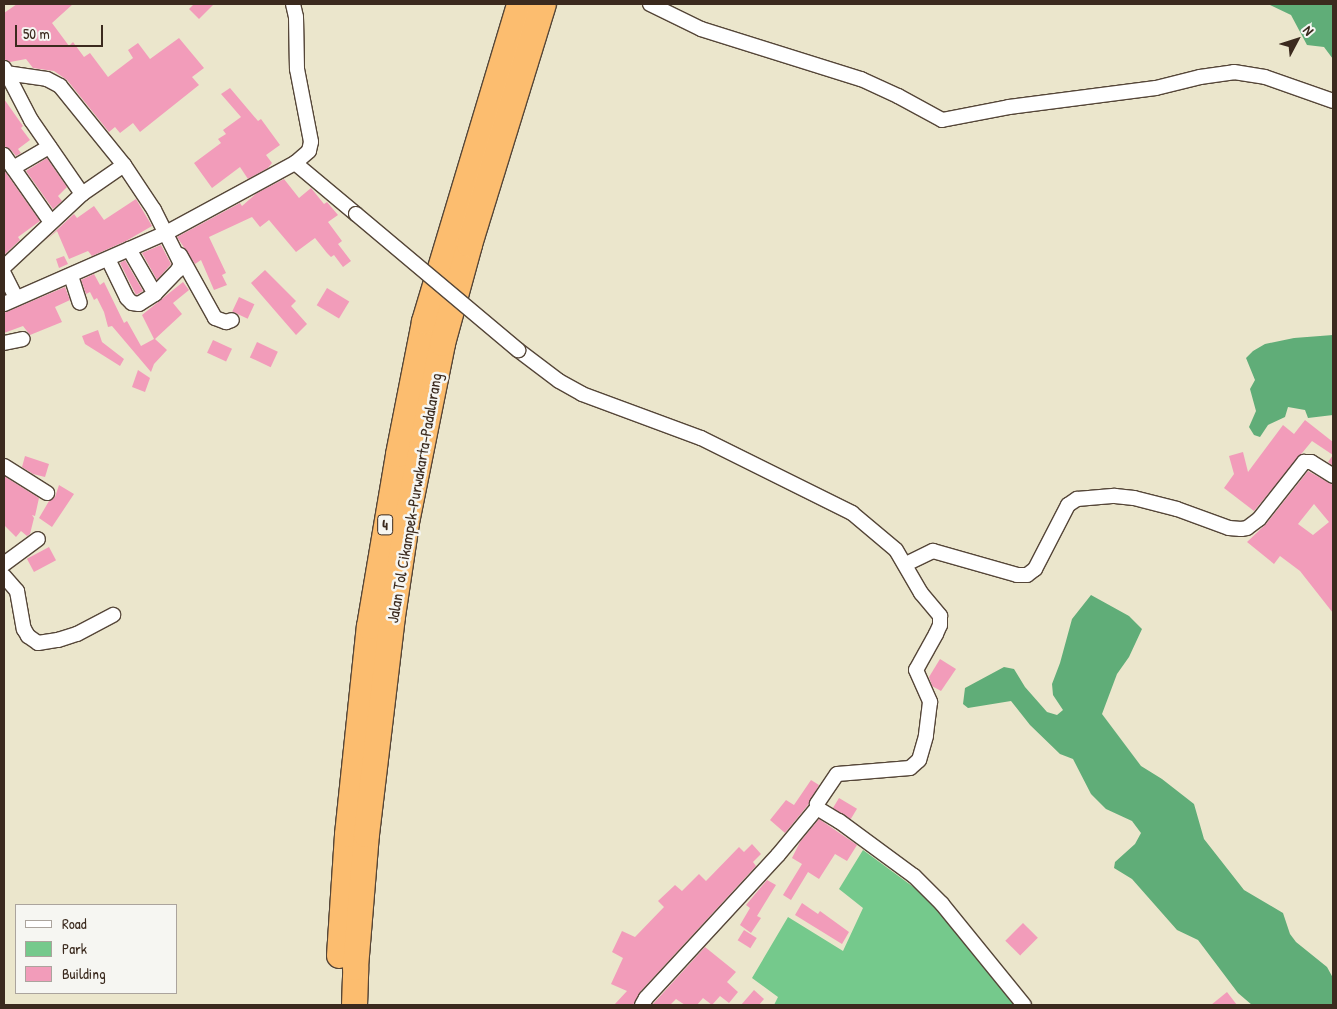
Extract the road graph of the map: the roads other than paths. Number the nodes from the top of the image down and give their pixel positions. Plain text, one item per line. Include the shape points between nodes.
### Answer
1 (294, 4) edge
2 (519, 4) edge
3 (543, 4) edge
4 (650, 4) edge
5 (672, 9) edge
6 (5, 70) edge
7 (1333, 101) edge
8 (49, 147) junction
9 (4, 155) edge
10 (295, 163) junction
11 (124, 165) junction
12 (13, 168) junction
13 (82, 194) junction
14 (51, 222) junction
15 (165, 233) junction
16 (129, 248) junction
17 (108, 259) junction
18 (4, 267) edge
19 (4, 274) edge
20 (71, 276) junction
21 (154, 294) junction
22 (10, 301) edge
23 (80, 303) dead end
24 (232, 320) dead end
25 (23, 339) dead end
26 (4, 343) edge
27 (4, 466) edge
28 (1333, 476) edge
29 (47, 492) dead end
30 (38, 539) dead end
31 (4, 564) edge
32 (906, 564) junction
33 (4, 576) edge
34 (113, 615) dead end
35 (817, 808) junction
36 (337, 1005) edge
37 (354, 1005) edge
38 (642, 1005) edge
39 (1024, 1005) edge

1 - 10 street via 297,69 311,142 309,151
2 - 36 highway, Jalan Tol Cikampek–Purwakarta–Padalarang / 4 via 424,322 398,454 370,626 347,834
3 - 37 highway, Jalan Tol Cikampek–Purwakarta–Padalarang / 4 via 442,342 406,522 368,824
4 - 5 street
5 - 7 street via 701,29 861,79 942,120 1009,107 1156,88 1234,72 1265,77
6 - 8 street
6 - 11 street via 47,79 60,86
8 - 12 street
8 - 13 street
9 - 12 street
10 - 15 street
10 - 32 street, bridge via 559,381 582,394 701,438 826,498 865,522
11 - 13 street
11 - 15 street
12 - 14 street
13 - 14 street
14 - 18 street
15 - 16 street
15 - 21 street via 181,264
15 - 24 street via 215,318 226,322
16 - 17 street
16 - 21 street
17 - 20 street
17 - 21 street via 132,303 139,304
19 - 22 street
20 - 22 street
20 - 23 street
25 - 26 street
27 - 29 street
28 - 32 street via 1311,462 1304,462 1259,519 1240,529 1134,498 1078,499 1068,505 1036,569 1024,576 930,551
30 - 31 street
32 - 35 street via 940,620 916,670 930,702 919,760 910,768 841,772 830,783
33 - 34 street via 17,591 24,630 38,643 77,634
35 - 38 street
35 - 39 street via 839,820 914,876 942,904

